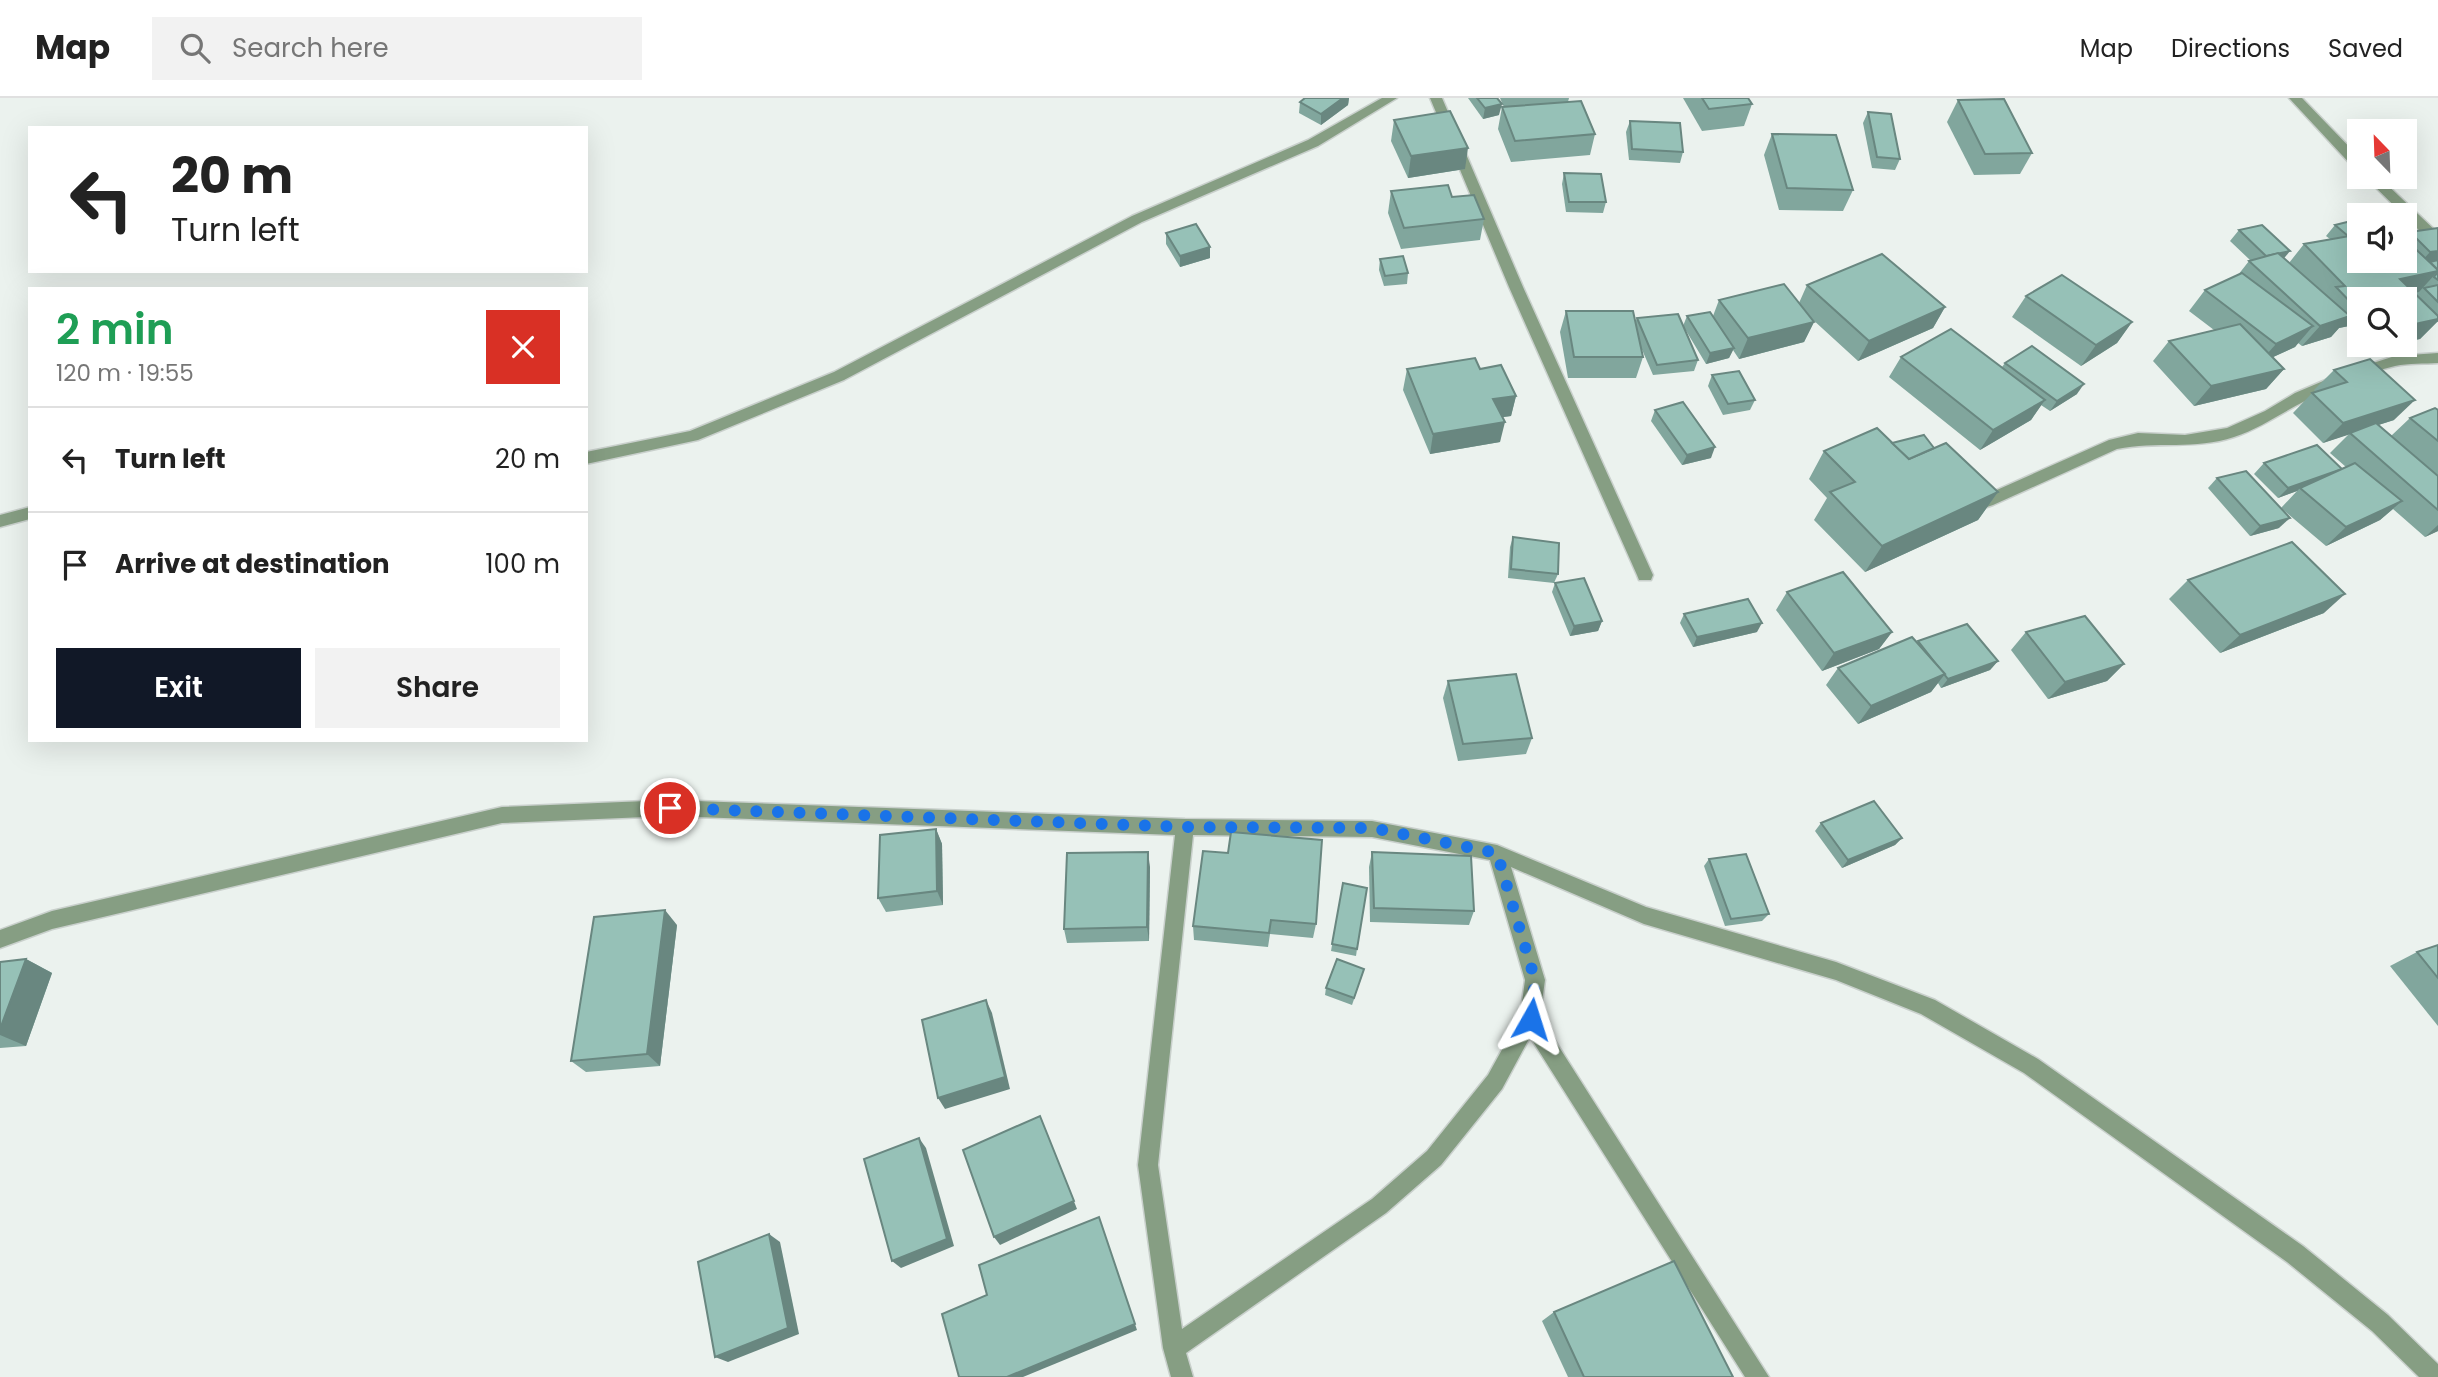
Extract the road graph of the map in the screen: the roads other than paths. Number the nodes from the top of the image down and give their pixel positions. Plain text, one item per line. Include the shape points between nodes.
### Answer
1 (1391, 98) edge
2 (1436, 98) edge
3 (2295, 98) edge
4 (2347, 152) edge
5 (2384, 189) edge
6 (2438, 241) edge
7 (2438, 358) edge
8 (588, 458) edge
9 (1987, 501) edge
10 (28, 514) edge
11 (0, 521) edge
12 (1645, 575) dead end
13 (1185, 827) junction
14 (1497, 853) junction
15 (0, 939) edge
16 (1531, 1019) junction
17 (1174, 1348) junction
18 (1182, 1377) edge
19 (1758, 1377) edge
20 (2435, 1377) edge

1 - 8 street via 1313,142 1137,219 839,376 692,436
2 - 12 street
3 - 4 street
5 - 6 street
7 - 9 street via 2395,360 2347,377 2230,433 2185,441 2138,439 2113,444
10 - 11 street
13 - 14 street via 1372,828
13 - 15 street via 670,808 502,815 52,920
13 - 17 street via 1148,1165
14 - 16 street via 1535,980
14 - 20 street via 1644,915 1836,971 1928,1007 2031,1066 2295,1254 2380,1323
16 - 17 street via 1495,1082 1434,1158 1379,1206
16 - 19 street
17 - 18 street

